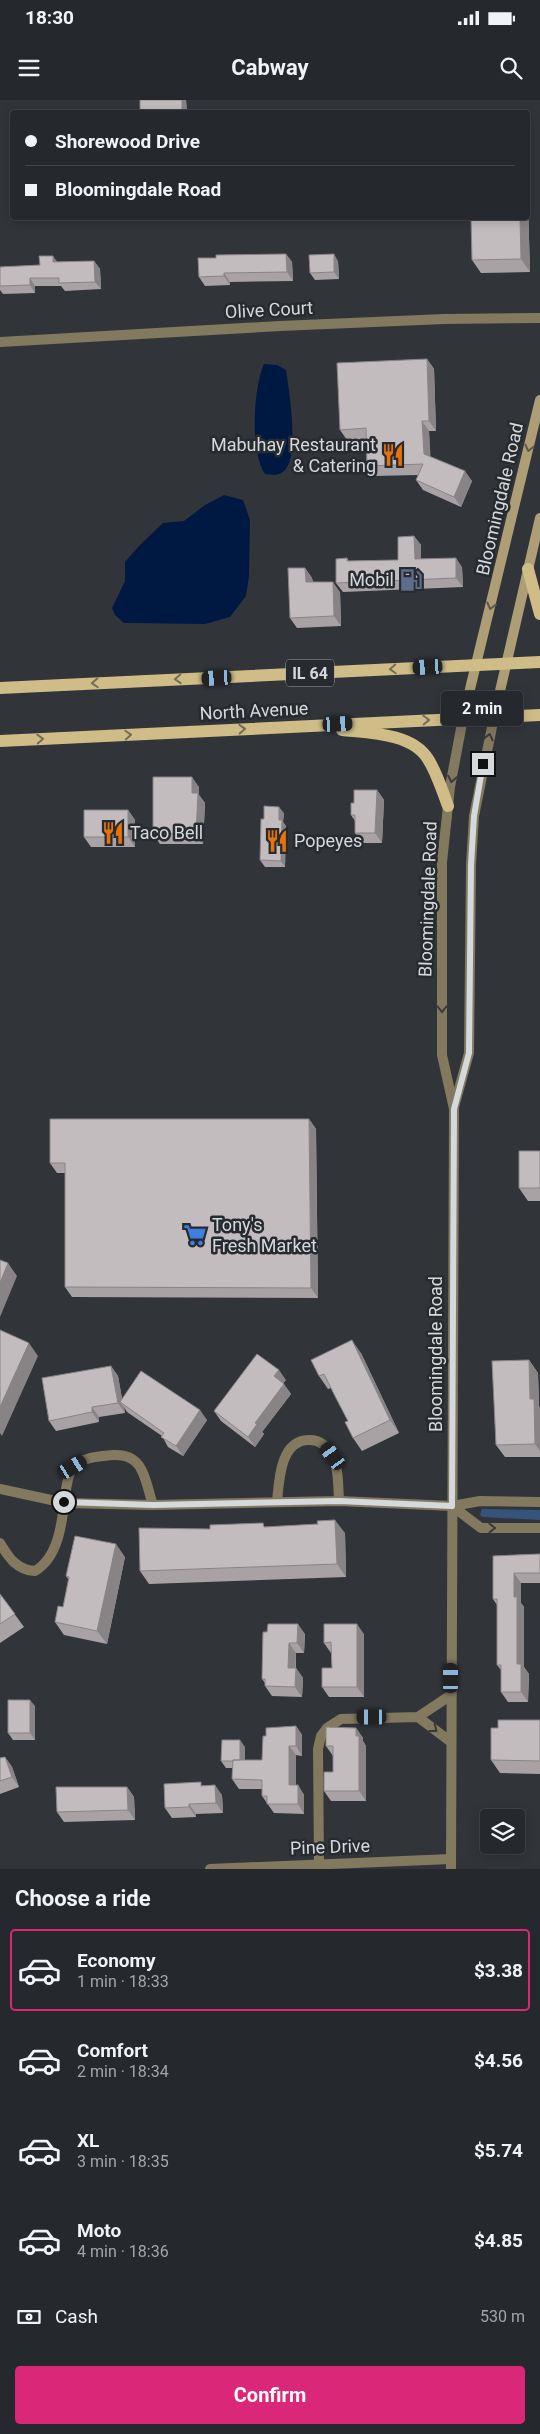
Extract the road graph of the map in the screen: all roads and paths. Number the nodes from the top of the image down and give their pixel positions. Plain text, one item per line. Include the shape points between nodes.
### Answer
1 (540, 318) edge
2 (0, 342) edge
3 (540, 400) edge
4 (540, 518) edge
5 (528, 569) junction
6 (540, 614) edge
7 (540, 662) edge
8 (505, 664) junction
9 (477, 665) junction
10 (0, 688) edge
11 (540, 715) edge
12 (494, 717) junction
13 (463, 718) junction
14 (307, 726) junction
15 (0, 741) edge
16 (448, 806) junction
17 (454, 1109) junction
18 (1, 1492) edge
19 (339, 1501) junction
20 (64, 1502) junction
21 (277, 1502) junction
22 (540, 1502) edge
23 (153, 1505) junction
24 (452, 1506) junction
25 (540, 1528) edge
26 (0, 1543) edge
27 (451, 1695) junction
28 (418, 1717) junction
29 (451, 1742) junction
30 (319, 1864) junction
31 (451, 1864) edge
32 (210, 1869) edge

1 - 2 street, Olive Court via 280,326
3 -> 9 main road, Bloomingdale Road
4 - 5 main road, Bloomingdale Road
5 - 6 main road
5 - 8 main road, Bloomingdale Road
7 - 8 main road, North Avenue / IL 64
8 - 9 main road, North Avenue / IL 64
8 - 12 main road, Bloomingdale Road
9 -> 10 main road, North Avenue / IL 64
9 - 13 main road, Bloomingdale Road
11 - 12 main road, North Avenue
12 - 13 main road, North Avenue
17 -> 12 street, Bloomingdale Road via 469,1053 474,816
14 -> 13 main road, North Avenue
13 -> 16 street, Bloomingdale Road
15 -> 14 main road, North Avenue
14 - 16 main road via 378,734 410,742 428,759
16 -> 17 street, Bloomingdale Road via 442,862 442,1055
17 - 24 street, Bloomingdale Road
18 - 20 street
19 - 21 street
19 - 21 street via 333,1458 324,1444 313,1439 301,1440 288,1451 281,1468
19 - 24 street
20 - 23 street
20 - 23 street via 73,1467 87,1459 117,1455 140,1464
20 - 26 street via 60,1531 46,1565 35,1571 26,1571 9,1558
21 - 23 street
22 - 24 street via 480,1501
24 -> 25 street via 481,1528
24 - 27 street, Bloomingdale Road
27 - 28 street
27 - 29 street, Bloomingdale Road
28 -> 29 street
28 - 30 street via 341,1718 326,1728 318,1749
29 - 31 street, Bloomingdale Road
30 - 31 street, Pine Drive
30 - 32 street, Pine Drive

